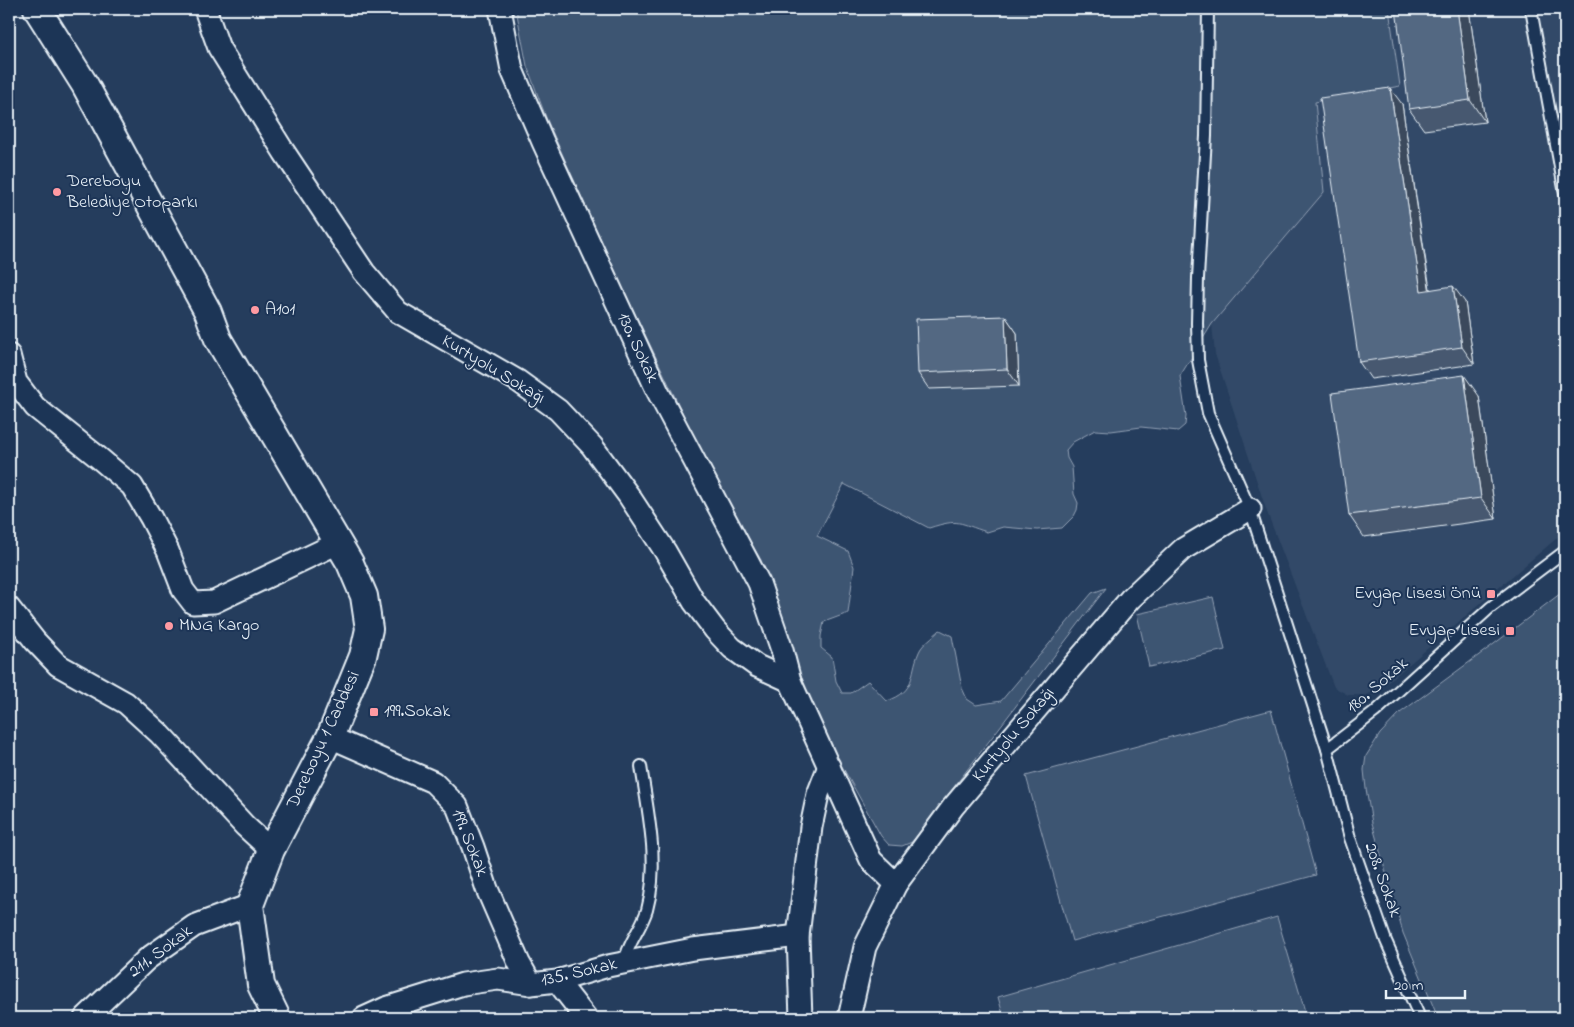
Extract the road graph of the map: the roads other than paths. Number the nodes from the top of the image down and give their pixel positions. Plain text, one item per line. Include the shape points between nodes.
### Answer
1 (21, 9) edge
2 (37, 9) edge
3 (205, 9) edge
4 (500, 9) edge
5 (1208, 9) edge
6 (1531, 9) edge
7 (1565, 194) edge
8 (164, 247) junction
9 (9, 355) edge
10 (1250, 509) junction
11 (338, 543) junction
12 (1565, 551) edge
13 (9, 608) edge
14 (790, 681) junction
15 (330, 737) junction
16 (1327, 749) junction
17 (641, 766) dead end
18 (829, 766) junction
19 (271, 850) junction
20 (896, 884) junction
21 (250, 904) junction
22 (798, 936) junction
23 (624, 962) junction
24 (557, 981) junction
25 (531, 984) junction
26 (391, 1013) edge
27 (85, 1018) edge
28 (277, 1018) edge
29 (364, 1018) edge
30 (586, 1018) edge
31 (801, 1018) edge
32 (849, 1018) edge
33 (1420, 1018) edge

1 - 8 street
2 - 8 street via 85,85
3 - 14 street, Kurtyolu Sokağı via 220,48 284,152 364,272 398,312 518,381 558,410 592,446 629,496 694,602 715,630 732,648 758,666
4 - 14 street, 130. Sokak via 512,70 543,142 658,392 759,582
5 - 10 lane, 208. Sokak via 1198,360 1208,413
6 - 7 lane
8 - 11 street, Dereboyu 1 Caddesi via 208,312 218,339
9 - 11 street via 16,382 35,407 132,486 192,602 214,602
10 - 16 lane, 208. Sokak
10 - 20 street, Kurtyolu Sokağı via 1183,549 1130,599 953,807
11 - 15 street, Dereboyu 1 Caddesi via 364,596 369,629 363,656
12 - 16 lane, 180. Sokak via 1491,607 1375,712
13 - 19 street via 58,665 126,703 160,734
14 - 18 street
15 - 19 street, Dereboyu 1 Caddesi
15 - 25 street, 199. Sokak via 433,782 457,806 487,889 518,963
16 - 33 lane, 208. Sokak via 1350,838 1386,941
17 - 23 lane via 653,872 646,912
18 - 20 street via 871,860
18 - 22 street via 810,827
19 - 21 street, Dereboyu 1 Caddesi
20 - 32 street, Kurtyolu Sokağı via 865,947
21 - 27 street, 211. Sokak via 194,926 147,959
21 - 28 street, Dereboyu 1 Caddesi via 262,985
22 - 23 street, 135. Sokak via 693,949
22 - 31 street
23 - 24 street, 135. Sokak
24 - 25 street, 135. Sokak
24 - 30 street
25 - 26 street, 135. Sokak via 498,980 463,984
26 - 29 street, 135. Sokak

